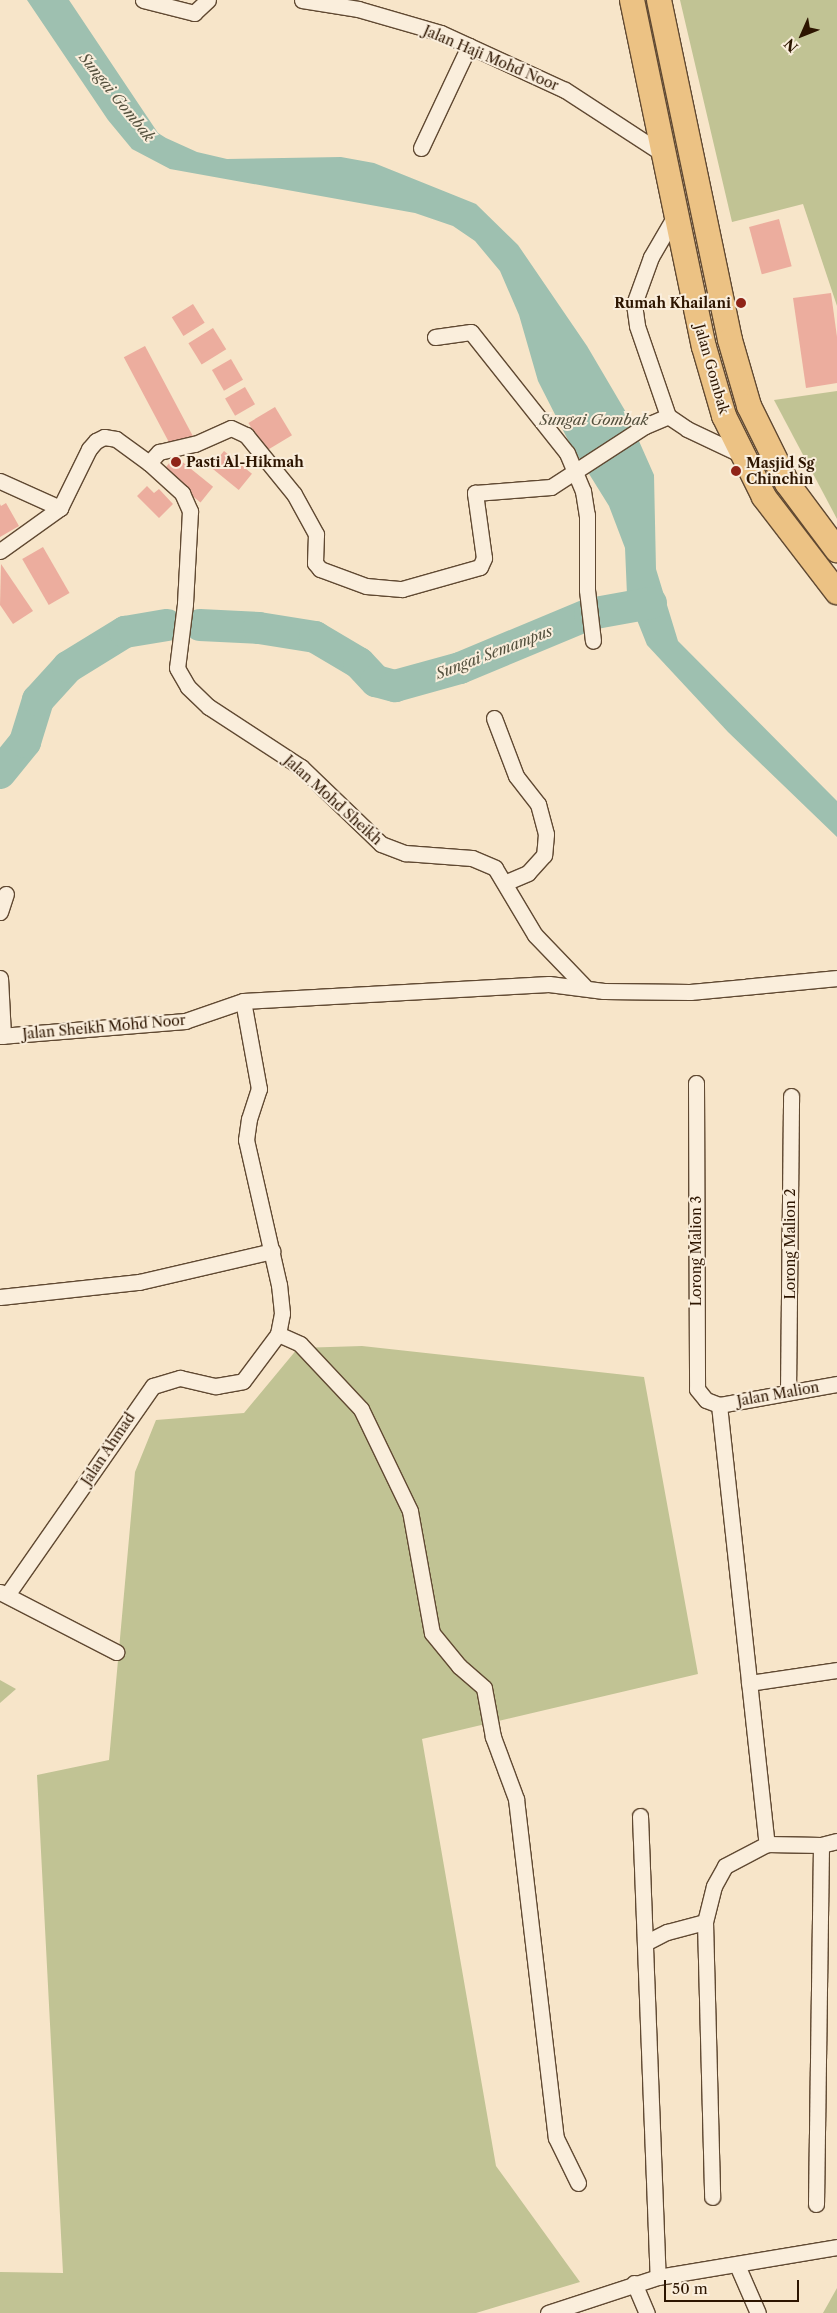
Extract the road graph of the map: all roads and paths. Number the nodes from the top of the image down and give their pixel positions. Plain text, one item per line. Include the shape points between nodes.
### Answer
1 (143, 0) edge
2 (208, 0) edge
3 (302, 0) edge
4 (632, 0) edge
5 (659, 0) edge
6 (368, 6) edge
7 (469, 46) junction
8 (421, 148) dead end
9 (664, 154) junction
10 (676, 214) junction
11 (435, 337) dead end
12 (668, 416) junction
13 (740, 454) junction
14 (149, 463) junction
15 (577, 471) junction
16 (0, 481) edge
17 (60, 508) junction
18 (837, 550) edge
19 (0, 551) edge
20 (837, 592) edge
21 (591, 635) dead end
22 (494, 718) dead end
23 (505, 883) junction
24 (6, 894) dead end
25 (0, 912) edge
26 (0, 978) edge
27 (837, 978) edge
28 (584, 986) junction
29 (243, 1000) junction
30 (2, 1036) edge
31 (696, 1083) dead end
32 (791, 1096) dead end
33 (272, 1251) junction
34 (0, 1297) edge
35 (278, 1334) junction
36 (837, 1384) edge
37 (788, 1392) junction
38 (719, 1405) junction
39 (3, 1593) edge
40 (116, 1652) dead end
41 (837, 1670) edge
42 (749, 1683) junction
43 (640, 1816) dead end
44 (837, 1841) edge
45 (767, 1844) junction
46 (822, 1845) junction
47 (705, 1922) junction
48 (646, 1943) junction
49 (578, 2183) dead end
50 (712, 2197) dead end
51 (816, 2204) dead end
52 (837, 2247) edge
53 (737, 2265) junction
54 (658, 2277) junction
55 (634, 2283) junction
56 (548, 2313) edge
57 (647, 2313) edge
58 (758, 2313) edge

1 - 2 street via 194,13
3 - 6 street, Jalan Haji Mohd Noor
4 - 9 main road, Jalan Gombak
5 - 18 main road, Jalan Gombak via 730,340 749,406 787,483
6 - 7 street, Jalan Haji Mohd Noor
7 - 8 street
7 - 9 street, Jalan Haji Mohd Noor via 565,90
9 - 10 main road, Jalan Gombak
10 - 12 street via 651,257 634,304 638,326
10 - 13 main road, Jalan Gombak via 704,347 724,416
11 - 15 street via 471,332 546,423
12 - 13 street via 687,429
12 - 15 street via 645,426
13 - 20 main road, Jalan Gombak via 764,497
14 - 15 street via 159,452 195,444 231,428 246,434 294,494 316,534 315,563 320,569 366,586 402,589 480,567 484,558 475,493 551,487
14 - 17 street, Jalan Mohd Sheikh via 116,439 104,437 89,448
14 - 23 street, Jalan Mohd Sheikh via 182,494 190,511 185,604 177,668 188,686 209,707 301,767 381,844 406,852 472,858 495,868
15 - 21 street via 587,515
16 - 17 street
17 - 19 street
22 - 23 street via 516,776 538,804 546,834 544,855 528,873
23 - 28 street, Jalan Mohd Sheikh via 536,935
24 - 25 street
26 - 30 street
27 - 28 street, Jalan Sheikh Mohd Noor via 690,992 604,991
28 - 29 street, Jalan Sheikh Mohd Noor via 549,984
29 - 30 street, Jalan Sheikh Mohd Noor via 185,1021
29 - 33 street via 259,1088 248,1118 246,1140
31 - 38 street, Lorong Malion 3 via 697,1389 706,1400
32 - 37 street, Lorong Malion 2
33 - 34 street via 139,1282
33 - 35 street via 282,1313
35 - 39 street, Jalan Ahmad via 248,1376 234,1384 216,1386 180,1378 153,1386
35 - 49 street via 300,1344 361,1409 410,1510 432,1633 484,1688 494,1737 516,1799 556,2138
36 - 37 street, Jalan Malion
37 - 38 street, Jalan Malion
38 - 42 street
39 - 40 street
41 - 42 street
42 - 45 street
43 - 48 street
44 - 46 street
45 - 46 street
45 - 47 street via 725,1866 714,1886
46 - 51 street
47 - 48 street via 667,1932
47 - 50 street
48 - 54 street
52 - 53 street
53 - 54 street
53 - 58 street
54 - 55 street
55 - 56 street
55 - 57 street

